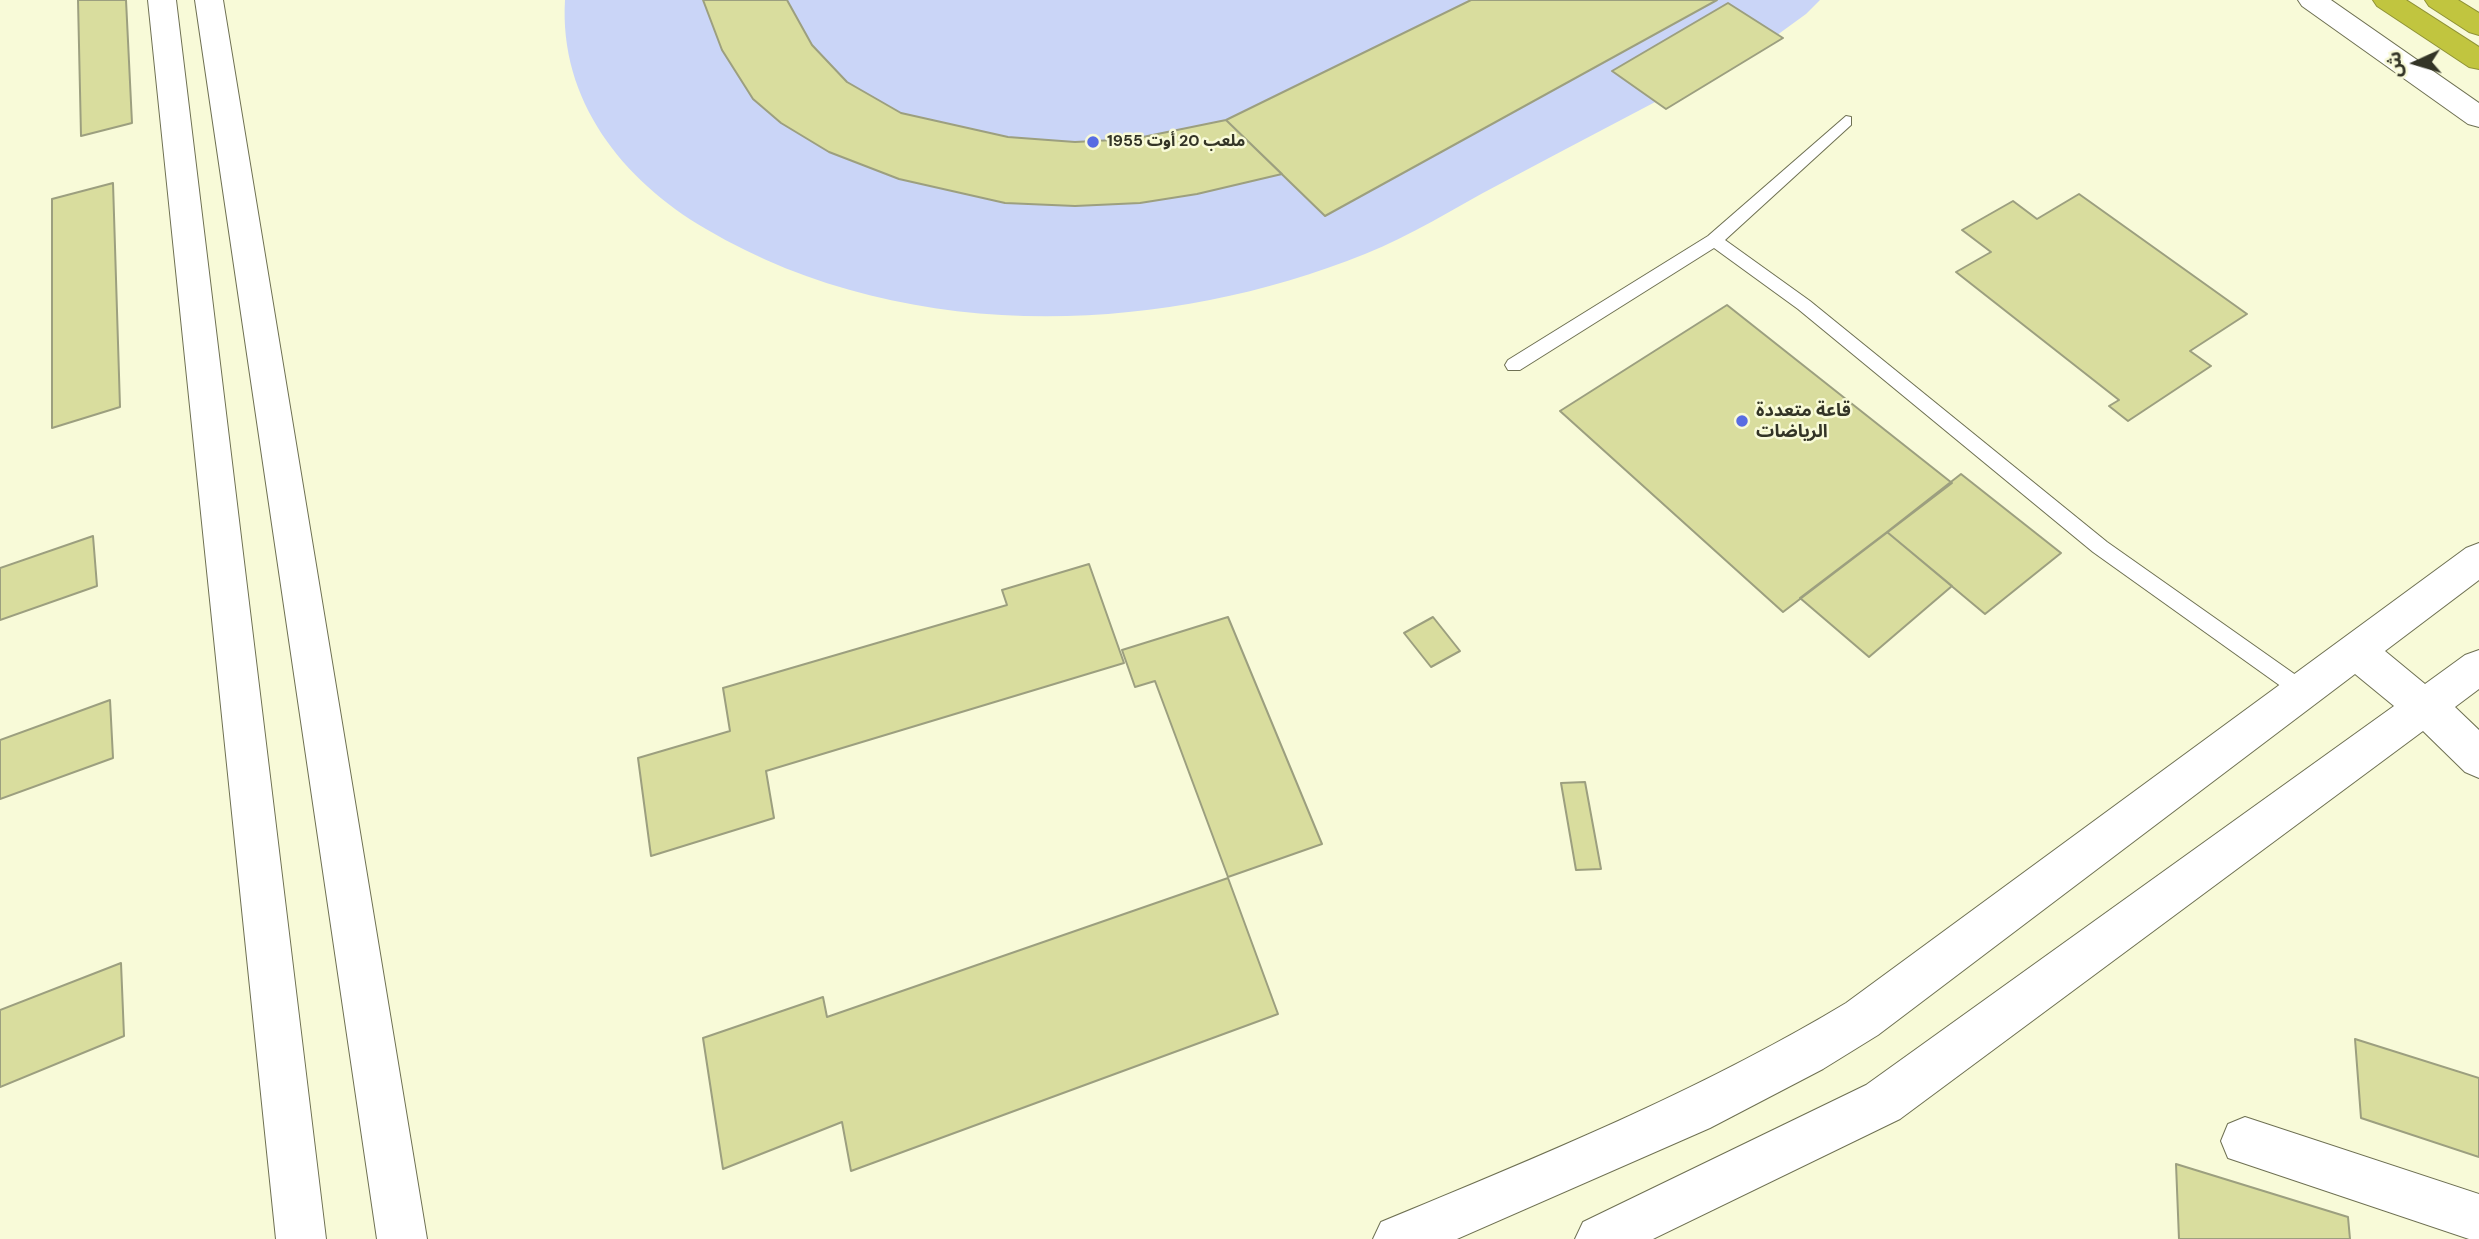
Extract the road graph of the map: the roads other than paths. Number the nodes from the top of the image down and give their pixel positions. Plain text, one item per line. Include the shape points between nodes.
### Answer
1 (162, 0) edge
2 (209, 0) edge
3 (2312, 0) edge
4 (2387, 0) edge
5 (2439, 0) edge
6 (2479, 26) edge
7 (2479, 60) edge
8 (2479, 117) edge
9 (1846, 121) dead end
10 (1714, 240) junction
11 (1514, 365) dead end
12 (2479, 559) edge
13 (2356, 651) junction
14 (2479, 667) edge
15 (2303, 691) junction
16 (2425, 708) junction
17 (2479, 759) edge
18 (2245, 1142) dead end
19 (2479, 1218) edge
20 (301, 1239) edge
21 (402, 1239) edge
22 (1398, 1239) edge
23 (1600, 1239) edge

1 - 20 street
2 - 21 street
3 - 8 street
4 - 7 highway
5 - 6 highway
9 - 10 lane
10 - 11 lane
10 - 15 lane via 1804,305 2100,547
12 - 13 street
13 - 15 street
13 - 16 street
14 - 16 street
15 - 22 street via 1820,1046 1690,1116
16 - 17 street
16 - 23 street via 1884,1102
18 - 19 street

